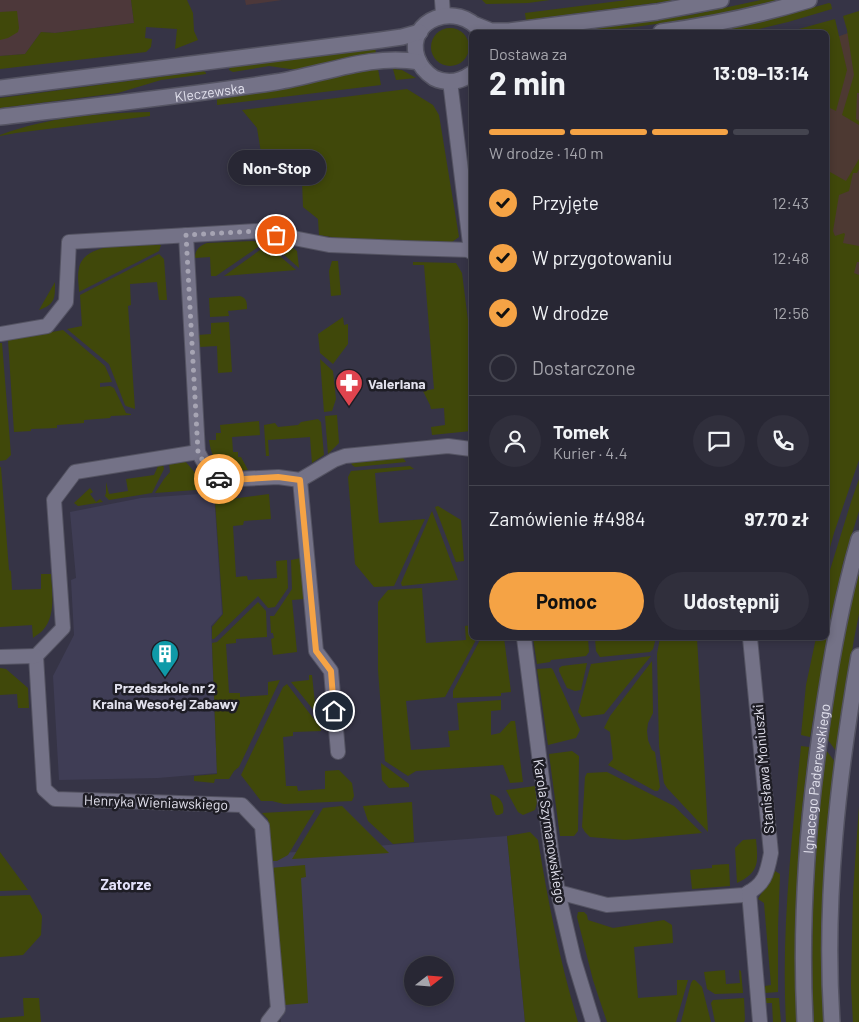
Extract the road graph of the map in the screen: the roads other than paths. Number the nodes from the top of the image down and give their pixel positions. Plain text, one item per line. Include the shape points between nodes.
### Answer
1 (721, 0) edge
2 (809, 0) edge
3 (443, 7) edge
4 (478, 29) edge
5 (516, 30) edge
6 (675, 30) edge
7 (420, 32) junction
8 (419, 62) junction
9 (469, 75) edge
10 (450, 82) junction
11 (0, 88) edge
12 (25, 114) junction
13 (0, 117) edge
14 (0, 126) edge
15 (186, 235) junction
16 (469, 235) edge
17 (469, 251) edge
18 (0, 334) edge
19 (469, 449) edge
20 (198, 452) junction
21 (300, 480) junction
22 (859, 539) edge
23 (524, 640) edge
24 (750, 640) edge
25 (36, 656) junction
26 (859, 656) edge
27 (0, 657) edge
28 (338, 752) dead end
29 (558, 892) junction
30 (749, 892) junction
31 (268, 1022) edge
32 (593, 1022) edge
33 (760, 1022) edge
34 (805, 1022) edge
35 (832, 1022) edge

1 - 5 main road via 657,12
2 - 6 main road via 746,17
3 - 4 main road via 450,13 463,16
3 - 7 main road
7 - 8 main road via 416,46
7 - 11 main road, Kleczewska via 402,37
8 - 10 main road via 432,77
8 - 12 main road, Kleczewska via 384,60 276,82
9 - 10 main road
10 - 16 street
12 - 13 main road, Kleczewska
12 - 14 main road
15 - 17 street via 258,231 329,245
15 - 18 street via 69,242 66,302 47,326
15 - 20 street
19 - 21 street via 448,446 345,456
20 - 21 street via 209,472 219,480 278,477
20 - 25 street via 74,472 54,500 63,628
21 - 28 street via 316,651 331,671
22 - 34 main road, Ignacego Paderewskiego via 835,639 815,766 805,895
23 - 29 street, Karola Szymanowskiego
24 - 30 street, Stanisława Moniuszki via 771,853 762,882
25 - 27 street
25 - 31 street, Henryka Wieniawskiego via 44,789 55,799 242,805 262,826 278,1009
26 - 35 main road, Ignacego Paderewskiego via 843,758 833,862 830,940
29 - 30 street via 607,906
29 - 32 street, Karola Szymanowskiego
30 - 33 street

